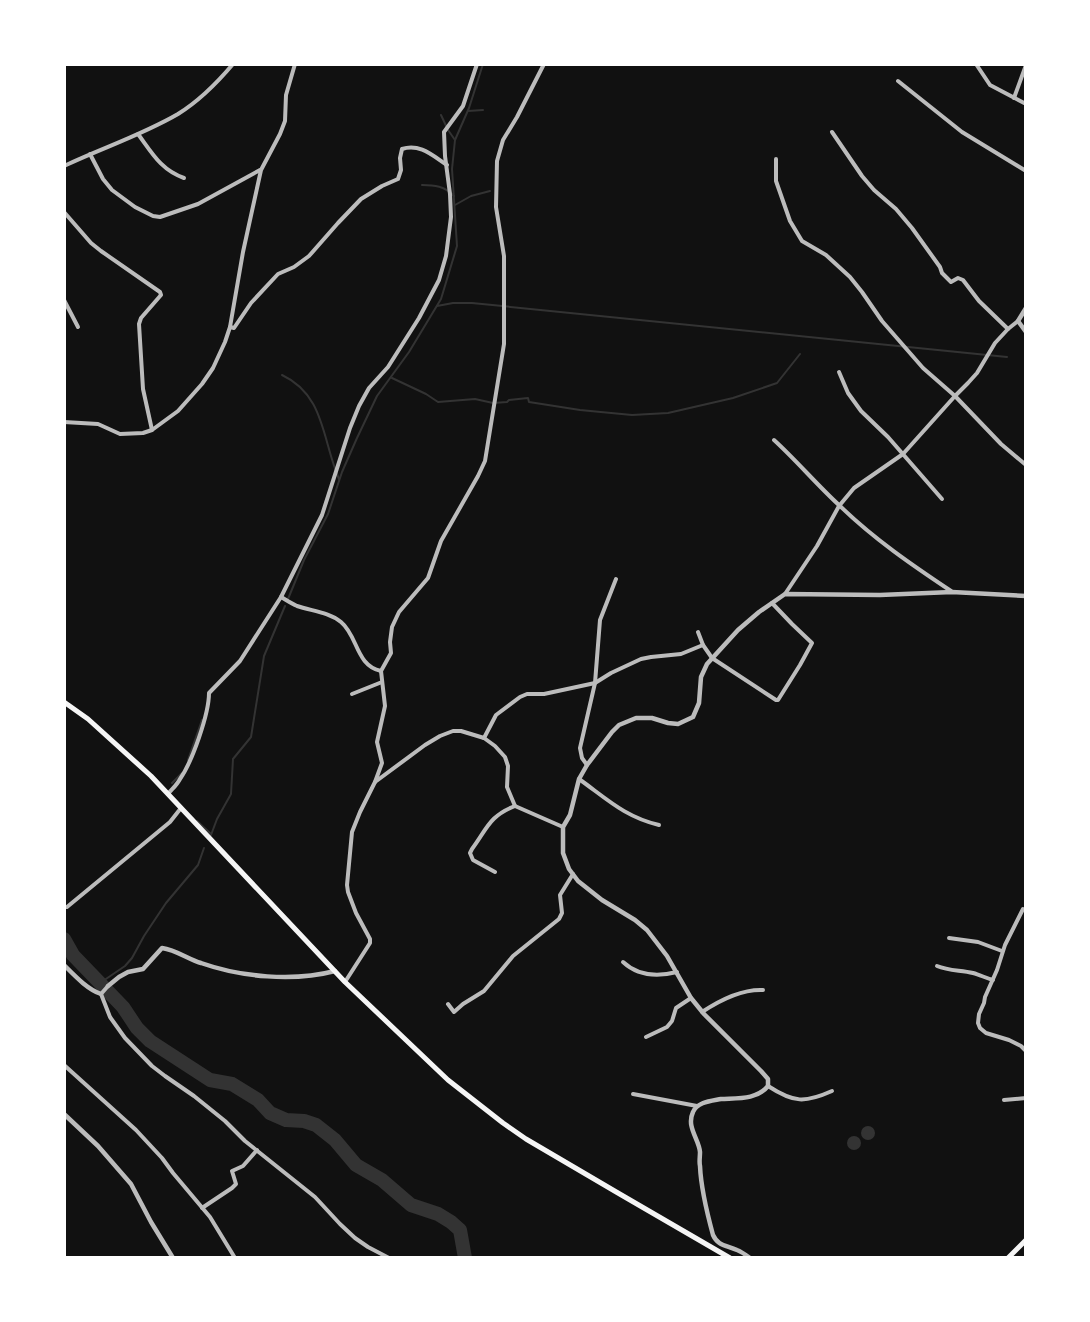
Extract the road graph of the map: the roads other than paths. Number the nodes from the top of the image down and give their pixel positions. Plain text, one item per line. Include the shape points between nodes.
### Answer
1 (233, 64) edge
2 (295, 64) edge
3 (477, 64) edge
4 (544, 64) edge
5 (976, 64) edge
6 (1026, 65) edge
7 (898, 81) dead end
8 (1014, 98) junction
9 (1026, 104) edge
10 (832, 132) dead end
11 (138, 134) junction
12 (90, 154) junction
13 (776, 159) dead end
14 (447, 165) junction
15 (64, 166) edge
16 (261, 170) junction
17 (1026, 171) edge
18 (184, 178) dead end
19 (64, 212) edge
20 (64, 300) edge
21 (1026, 308) edge
22 (1018, 321) junction
23 (78, 327) dead end
24 (231, 327) junction
25 (1008, 329) junction
26 (1026, 332) edge
27 (839, 372) dead end
28 (955, 396) junction
29 (64, 422) edge
30 (152, 430) junction
31 (774, 440) dead end
32 (903, 453) junction
33 (1026, 465) edge
34 (942, 499) dead end
35 (839, 506) junction
36 (616, 579) dead end
37 (952, 592) junction
38 (785, 594) junction
39 (1026, 596) edge
40 (281, 597) junction
41 (772, 603) junction
42 (698, 632) dead end
43 (703, 645) junction
44 (712, 658) junction
45 (381, 671) junction
46 (382, 682) junction
47 (595, 683) junction
48 (352, 694) dead end
49 (64, 702) edge
50 (484, 738) junction
51 (587, 765) junction
52 (579, 779) junction
53 (375, 783) junction
54 (168, 794) junction
55 (515, 806) junction
56 (181, 808) junction
57 (659, 825) dead end
58 (563, 827) junction
59 (495, 872) dead end
60 (573, 874) junction
61 (67, 907) dead end
62 (1023, 909) dead end
63 (949, 938) dead end
64 (1002, 951) junction
65 (623, 962) dead end
66 (64, 965) edge
67 (937, 966) dead end
68 (335, 971) junction
69 (677, 972) junction
70 (993, 980) junction
71 (345, 982) junction
72 (108, 986) joint
73 (763, 990) dead end
74 (101, 994) junction
75 (691, 998) junction
76 (448, 1004) dead end
77 (702, 1012) junction
78 (646, 1037) dead end
79 (1026, 1051) edge
80 (64, 1065) edge
81 (768, 1086) junction
82 (832, 1092) dead end
83 (633, 1094) dead end
84 (1026, 1098) edge
85 (1004, 1100) dead end
86 (698, 1106) junction
87 (64, 1114) edge
88 (256, 1150) junction
89 (202, 1208) junction
90 (1026, 1240) edge
91 (173, 1257) edge
92 (235, 1257) edge
93 (389, 1257) edge
94 (730, 1257) edge
95 (750, 1257) edge
96 (1008, 1257) edge

1 - 11 street via 188,107
2 - 16 street via 286,95 285,121
3 - 14 street via 462,106 444,132
4 - 45 street via 503,140 497,161 496,207 504,256 504,344 485,461 441,541 428,578 399,612 390,642 391,653
5 - 8 street via 990,85
6 - 8 street
7 - 17 street via 962,132
8 - 9 street
10 - 25 street via 862,176 912,228 942,273 951,282 963,280
11 - 12 street
11 - 18 street via 163,167
12 - 15 street
12 - 16 street via 112,190 135,207 160,217 198,204
13 - 28 street via 776,181 790,221 802,241 826,255 850,277 923,368
14 - 24 street via 420,148 402,149 398,178 361,200 309,256 272,279
14 - 40 street via 451,217 439,280 388,367 359,406 322,515
16 - 24 street
19 - 30 street via 101,252 160,292 140,324 143,389
20 - 23 street
21 - 22 street
22 - 25 street
22 - 26 street
24 - 30 street via 202,384 178,411
25 - 28 street
27 - 32 street via 861,411
28 - 32 street
28 - 33 street via 1000,444
29 - 30 street via 98,424 120,434
31 - 35 street
32 - 34 street
32 - 35 street via 854,488
35 - 37 street via 882,544
35 - 38 street
36 - 47 street via 598,627
37 - 38 street
37 - 39 street
38 - 41 street
40 - 45 street via 341,622 363,658 373,669
40 - 54 street via 240,662 209,693 205,719 188,765
41 - 44 street via 738,630
41 - 44 street via 812,643 780,698 776,700
42 - 43 street
43 - 44 street
43 - 47 street via 681,654 641,659
44 - 51 street via 701,676 699,704 693,717 678,724 648,717 619,725
45 - 46 street
46 - 48 street
46 - 53 street via 385,705 377,742 382,763
47 - 50 street via 520,697 496,715
47 - 51 street via 580,748
49 - 54 main road via 96,726
50 - 53 street via 461,730 440,736
50 - 55 street via 507,761 507,787
51 - 52 street
52 - 57 street via 612,805
52 - 58 street
53 - 71 street via 352,832 347,885 370,943
54 - 56 main road
55 - 58 street
55 - 59 street via 491,820 470,853 474,860
56 - 61 street via 170,822
56 - 68 main road
58 - 60 street via 563,853
60 - 69 street via 602,900 647,930
60 - 76 street via 560,895 562,913 558,919 513,956 484,991 454,1012
62 - 64 street
63 - 64 street via 978,942
64 - 70 street
65 - 69 street via 646,975
66 - 74 street
67 - 70 street
68 - 71 main road
68 - 72 street via 303,977 263,976 209,965 162,948 142,969 128,972
69 - 75 street
70 - 79 street via 979,1014 980,1028
71 - 94 main road via 448,1080 503,1123
72 - 74 street
73 - 77 street via 729,997
74 - 88 street via 110,1017 152,1066 210,1108
75 - 77 street
75 - 78 street via 676,1008 667,1026
77 - 81 street via 761,1071
80 - 89 street via 136,1130
81 - 82 street via 798,1101
81 - 86 street via 763,1093 750,1097 708,1101
83 - 86 street
84 - 85 street
86 - 95 street via 691,1127 700,1150 701,1180 713,1235 721,1245
87 - 91 street via 131,1184
88 - 89 street via 243,1166 232,1171 236,1184
88 - 93 street via 315,1197 368,1248
89 - 92 street
90 - 96 main road

